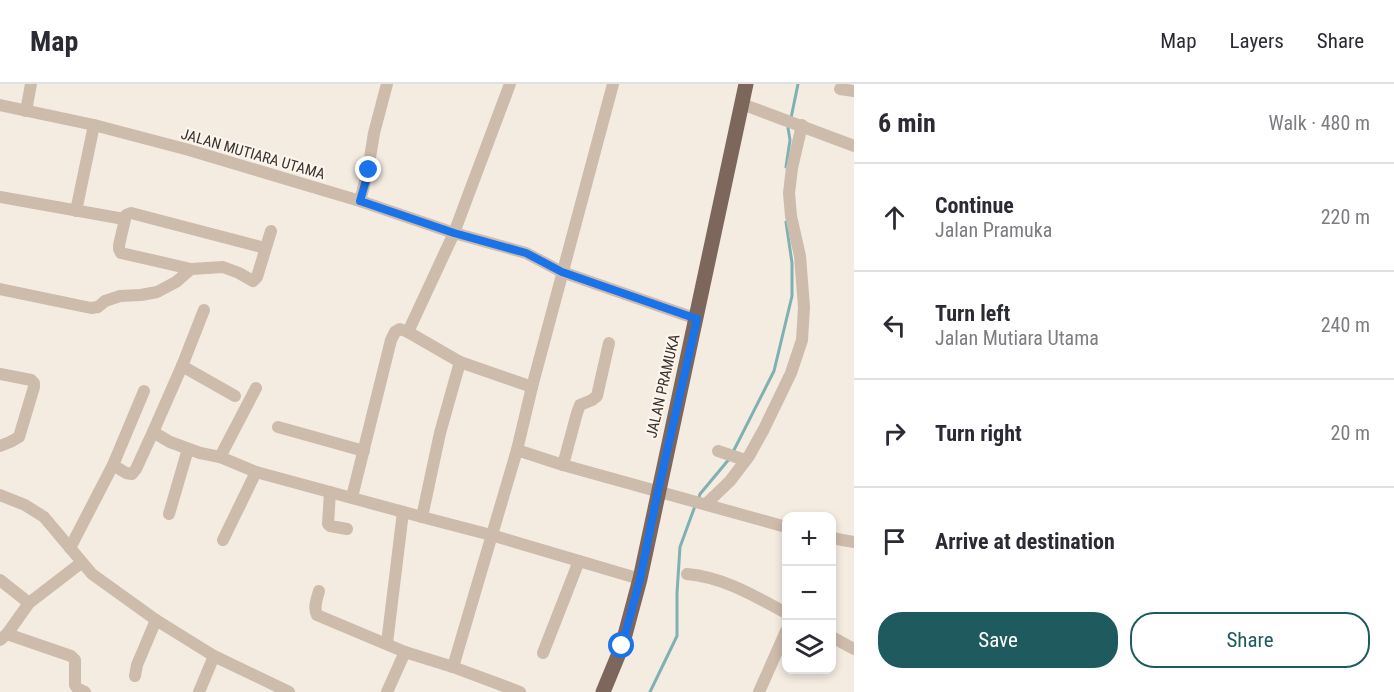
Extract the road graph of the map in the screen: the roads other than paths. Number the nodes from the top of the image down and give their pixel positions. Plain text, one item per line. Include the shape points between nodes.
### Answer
1 (31, 84) edge
2 (387, 84) edge
3 (510, 84) edge
4 (613, 84) edge
5 (741, 85) edge
6 (840, 89) dead end
7 (854, 91) edge
8 (742, 104) junction
9 (0, 105) edge
10 (26, 111) junction
11 (793, 122) junction
12 (94, 125) junction
13 (854, 146) edge
14 (0, 196) edge
15 (360, 201) junction
16 (76, 211) junction
17 (124, 219) junction
18 (271, 231) dead end
19 (454, 233) junction
20 (265, 248) junction
21 (191, 269) junction
22 (562, 272) junction
23 (0, 289) edge
24 (204, 310) dead end
25 (697, 319) junction
26 (408, 332) junction
27 (609, 343) dead end
28 (460, 362) junction
29 (182, 366) junction
30 (0, 374) edge
31 (531, 387) junction
32 (256, 388) dead end
33 (144, 391) dead end
34 (235, 396) dead end
35 (278, 427) dead end
36 (153, 432) junction
37 (0, 446) edge
38 (188, 449) junction
39 (517, 450) junction
40 (363, 451) junction
41 (718, 451) dead end
42 (220, 457) junction
43 (745, 460) junction
44 (113, 465) junction
45 (563, 465) junction
46 (256, 472) junction
47 (658, 491) junction
48 (330, 492) junction
49 (0, 495) edge
50 (352, 497) junction
51 (700, 502) junction
52 (403, 512) junction
53 (169, 514) dead end
54 (422, 517) junction
55 (782, 526) edge
56 (346, 529) dead end
57 (491, 536) junction
58 (836, 539) edge
59 (223, 540) dead end
60 (854, 542) edge
61 (70, 548) junction
62 (579, 561) junction
63 (81, 563) junction
64 (687, 574) dead end
65 (640, 579) junction
66 (0, 580) edge
67 (319, 591) dead end
68 (29, 603) junction
69 (782, 611) edge
70 (156, 621) junction
71 (3, 637) edge
72 (782, 640) edge
73 (836, 640) edge
74 (387, 643) junction
75 (854, 649) edge
76 (405, 651) junction
77 (543, 654) dead end
78 (214, 656) junction
79 (453, 667) junction
80 (135, 676) dead end
81 (78, 691) edge
82 (199, 692) edge
83 (289, 692) edge
84 (387, 692) edge
85 (520, 692) edge
86 (603, 692) edge
87 (759, 692) edge

1 - 10 street
2 - 15 street
3 - 19 street
4 - 22 street
5 - 8 main road, JALAN PRAMUKA
6 - 7 street
8 - 11 street
8 - 25 main road, JALAN PRAMUKA
9 - 10 street, JALAN MUTIARA UTAMA
10 - 12 street, JALAN MUTIARA UTAMA
11 - 13 street
11 - 43 street via 789,194 800,256 802,340 764,429
12 - 15 street, JALAN MUTIARA UTAMA
12 - 16 street
14 - 16 street
15 - 19 street, JALAN MUTIARA UTAMA
16 - 17 street
17 - 20 street via 131,213
17 - 21 street via 121,253
18 - 20 street
19 - 22 street, JALAN MUTIARA UTAMA via 526,253
19 - 26 street
20 - 21 street via 253,280 223,267
21 - 23 street via 157,292 120,296 91,308
22 - 25 street, JALAN MUTIARA UTAMA
22 - 31 street
24 - 29 street
25 - 47 main road, JALAN PRAMUKA
26 - 28 street
26 - 40 street via 400,329 391,340
27 - 45 street via 599,391 592,400 580,405
28 - 31 street
28 - 54 street
29 - 34 street
29 - 36 street
30 - 37 street via 32,380 34,387 19,437
31 - 39 street
32 - 42 street
33 - 44 street
35 - 40 street
36 - 38 street
36 - 44 street via 132,474
38 - 42 street
38 - 53 street
39 - 45 street
39 - 57 street
40 - 50 street
41 - 43 street
42 - 46 street
43 - 51 street via 730,481
44 - 61 street
45 - 47 street
46 - 48 street
46 - 59 street
47 - 51 street
47 - 65 main road, JALAN PRAMUKA
48 - 50 street
48 - 56 street via 328,524
49 - 61 street via 44,517
50 - 52 street
51 - 55 street
52 - 54 street
52 - 74 street
54 - 57 street
57 - 62 street
57 - 79 street
58 - 60 street
61 - 63 street
62 - 65 street
62 - 77 street
63 - 68 street
63 - 70 street
64 - 69 street via 744,590
65 - 86 main road, JALAN PRAMUKA via 622,646
66 - 68 street
67 - 74 street via 317,615
68 - 71 street
70 - 78 street
70 - 80 street
71 - 81 street via 71,656 75,660
72 - 87 street
73 - 75 street
74 - 76 street
76 - 79 street
76 - 84 street
78 - 82 street
78 - 83 street
79 - 85 street

